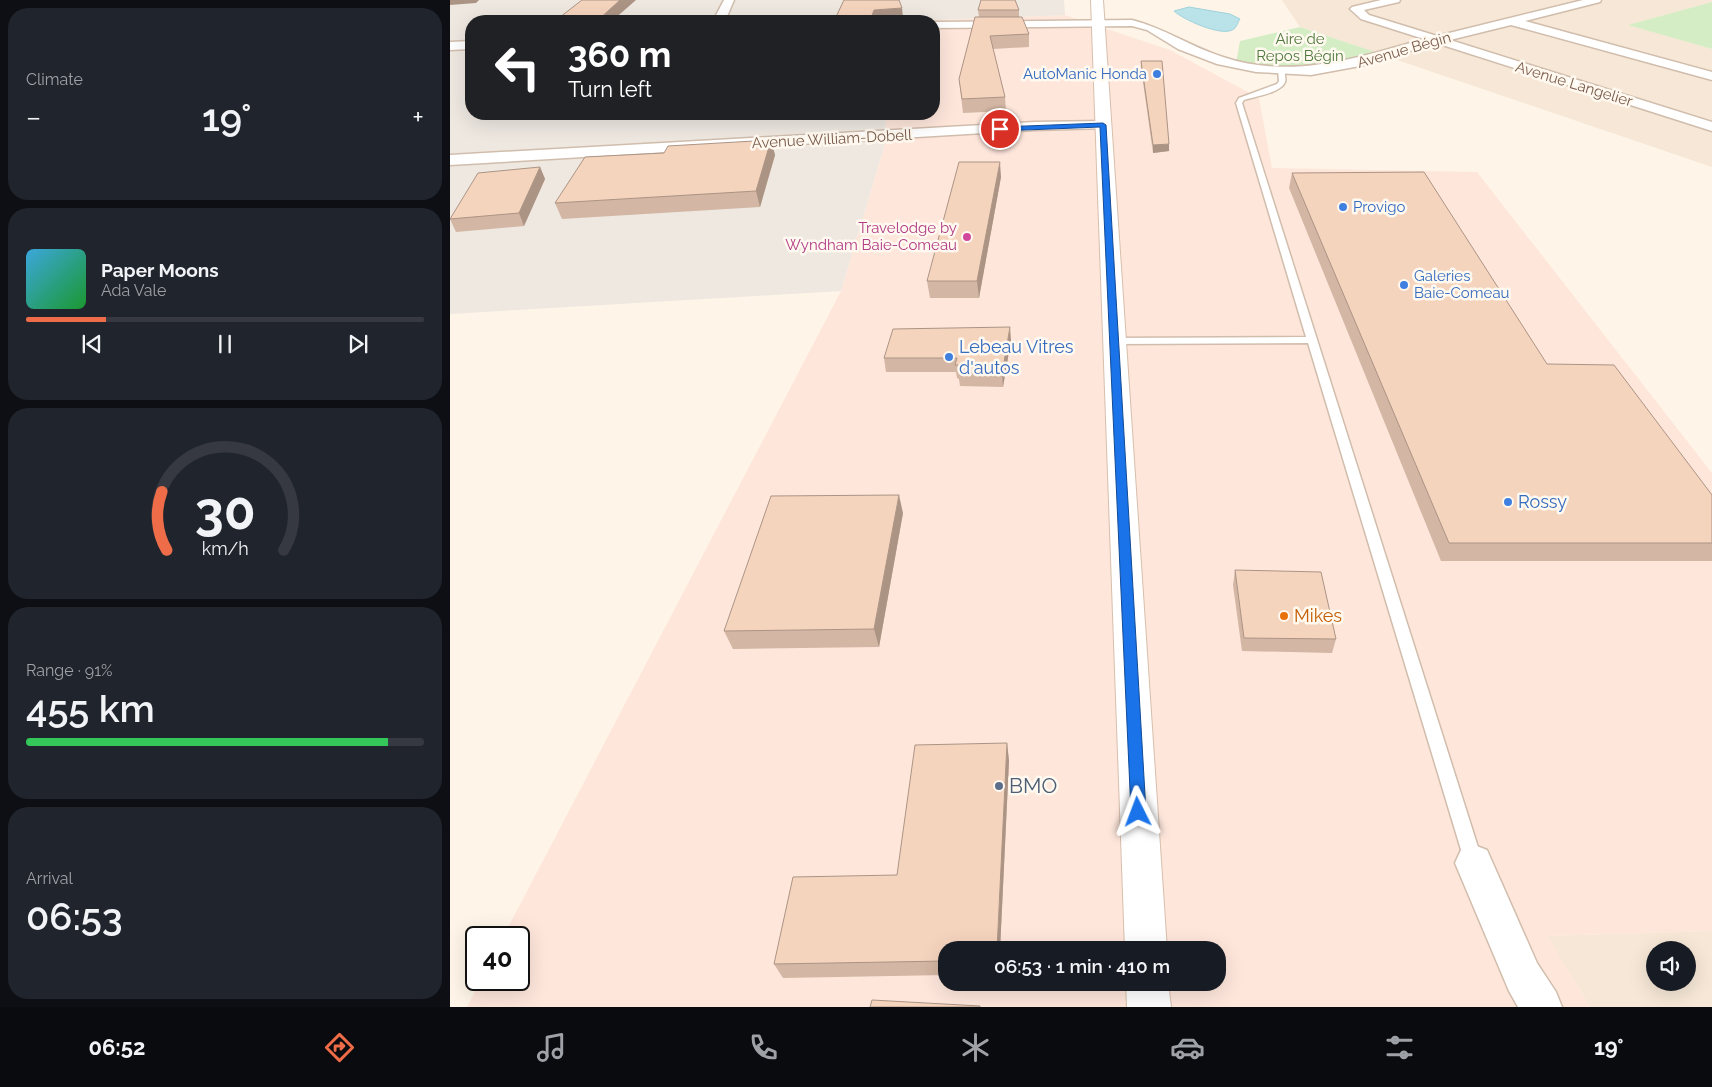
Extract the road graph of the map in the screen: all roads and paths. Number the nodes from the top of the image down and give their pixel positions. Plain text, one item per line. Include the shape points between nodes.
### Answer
1 (729, 0) edge
2 (1395, 0) edge
3 (1590, 1) edge
4 (1097, 11) edge
5 (722, 15) edge
6 (1512, 21) junction
7 (940, 24) edge
8 (1435, 40) junction
9 (465, 45) edge
10 (450, 46) edge
11 (1281, 70) junction
12 (1712, 76) edge
13 (1103, 125) junction
14 (1712, 127) edge
15 (450, 160) edge
16 (1313, 340) junction
17 (1114, 341) junction
18 (1474, 863) joint
19 (1146, 941) edge
20 (1148, 991) edge
21 (1149, 1007) edge
22 (1541, 1007) edge

1 - 5 street
2 - 8 street via 1356,9 1365,17
3 - 6 street, Avenue Bégin
4 - 7 street, Avenue Bégin
4 - 11 street, Avenue Bégin via 1151,28 1211,58 1237,65
4 - 13 street
6 - 8 street, Avenue Bégin
6 - 12 street
8 - 11 street, Avenue Bégin via 1330,69
8 - 14 street, Avenue Langelier
9 - 10 street
11 - 16 lane via 1282,79 1275,89 1249,95 1239,103
13 - 15 street, Avenue William-Dobell via 1035,126
13 - 17 street
16 - 17 lane
16 - 18 lane
17 - 19 street
18 - 22 street via 1523,977
20 - 21 street

